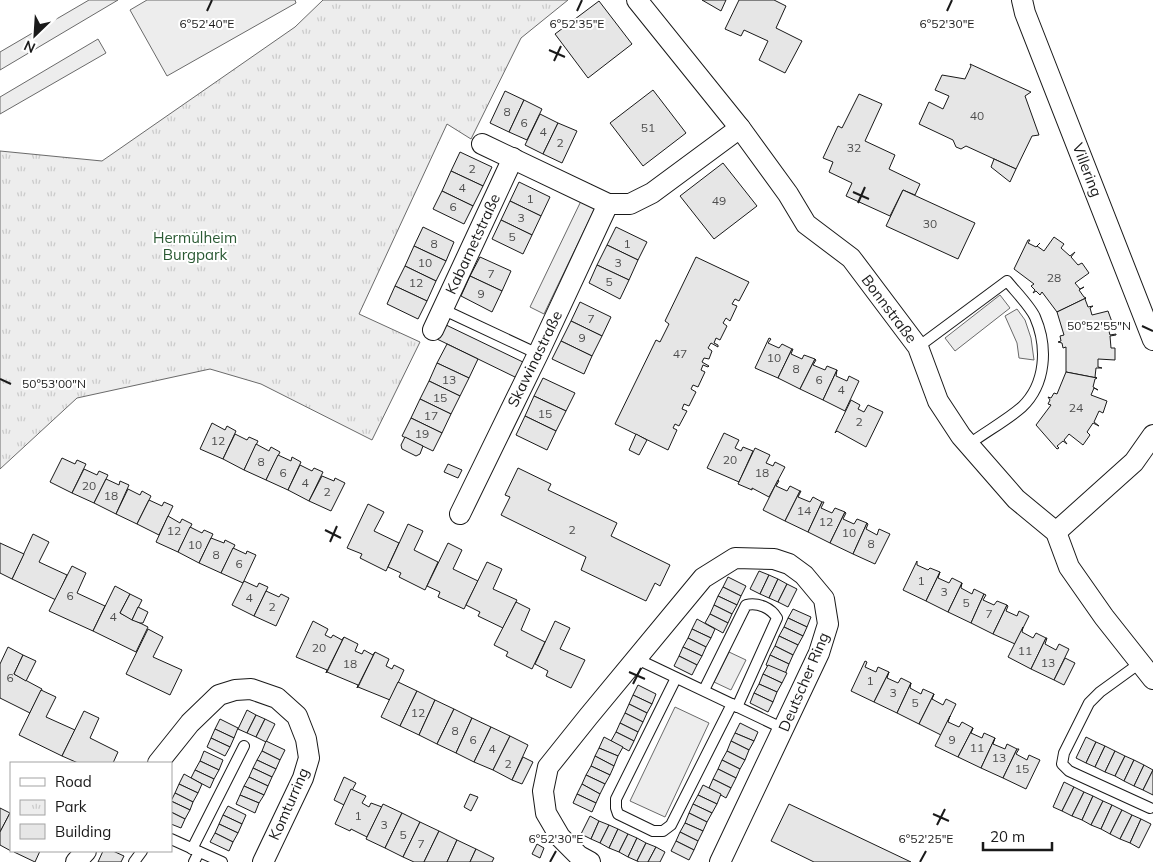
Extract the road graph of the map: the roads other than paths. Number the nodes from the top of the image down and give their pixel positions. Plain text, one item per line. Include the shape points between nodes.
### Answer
1 (637, 0) edge
2 (1022, 0) edge
3 (740, 128) junction
4 (482, 144) dead end
5 (513, 158) junction
6 (608, 204) junction
7 (442, 309) junction
8 (433, 330) dead end
9 (1153, 340) edge
10 (918, 347) junction
11 (538, 354) junction
12 (1153, 435) edge
13 (968, 445) junction
14 (460, 514) dead end
15 (1056, 532) junction
16 (637, 659) junction
17 (1140, 663) junction
18 (676, 678) junction
19 (1153, 680) edge
20 (704, 690) junction
21 (735, 705) junction
22 (784, 729) junction
23 (244, 746) dead end
24 (159, 762) edge
25 (1150, 808) dead end
26 (172, 839) edge
27 (196, 850) junction
28 (85, 852) edge
29 (76, 862) edge
30 (194, 862) edge
31 (222, 862) edge
32 (263, 862) edge
33 (590, 862) edge
34 (720, 862) edge

1 - 3 street, Bonnstraße
2 - 9 street, Villering
3 - 6 street via 652,192 630,204
3 - 10 street, Bonnstraße via 806,224 851,258
4 - 5 street
5 - 6 street
5 - 7 street, Kabarnetstraße
6 - 11 street, Skawinastraße
7 - 8 street, Kabarnetstraße
7 - 11 lane
10 - 13 street, Bonnstraße via 938,401
10 - 13 lane via 1007,281 1035,316 1044,354 1036,390 1022,407
11 - 14 street, Skawinastraße
12 - 15 street via 1134,462
13 - 15 street, Bonnstraße via 1016,500
15 - 17 street via 1069,567
16 - 18 lane
16 - 22 street, Deutscher Ring via 703,578 735,558 774,559 789,564 804,575 824,599 828,624 820,653
16 - 33 street, Deutscher Ring via 548,767 543,792 546,813 560,837
17 - 19 street
17 - 25 lane via 1089,703 1064,753 1062,764 1069,771
18 - 20 lane
18 - 21 lane via 616,799 618,814 653,831 662,831 672,825
20 - 21 lane
20 - 21 lane via 746,605 754,603 773,612 777,618
21 - 22 lane
22 - 34 street, Deutscher Ring
23 - 27 lane
24 - 32 street, Komturring via 190,723 219,695 251,689 277,698 297,716 309,758 303,778
26 - 27 lane
27 - 30 lane
27 - 31 lane
28 - 29 street

